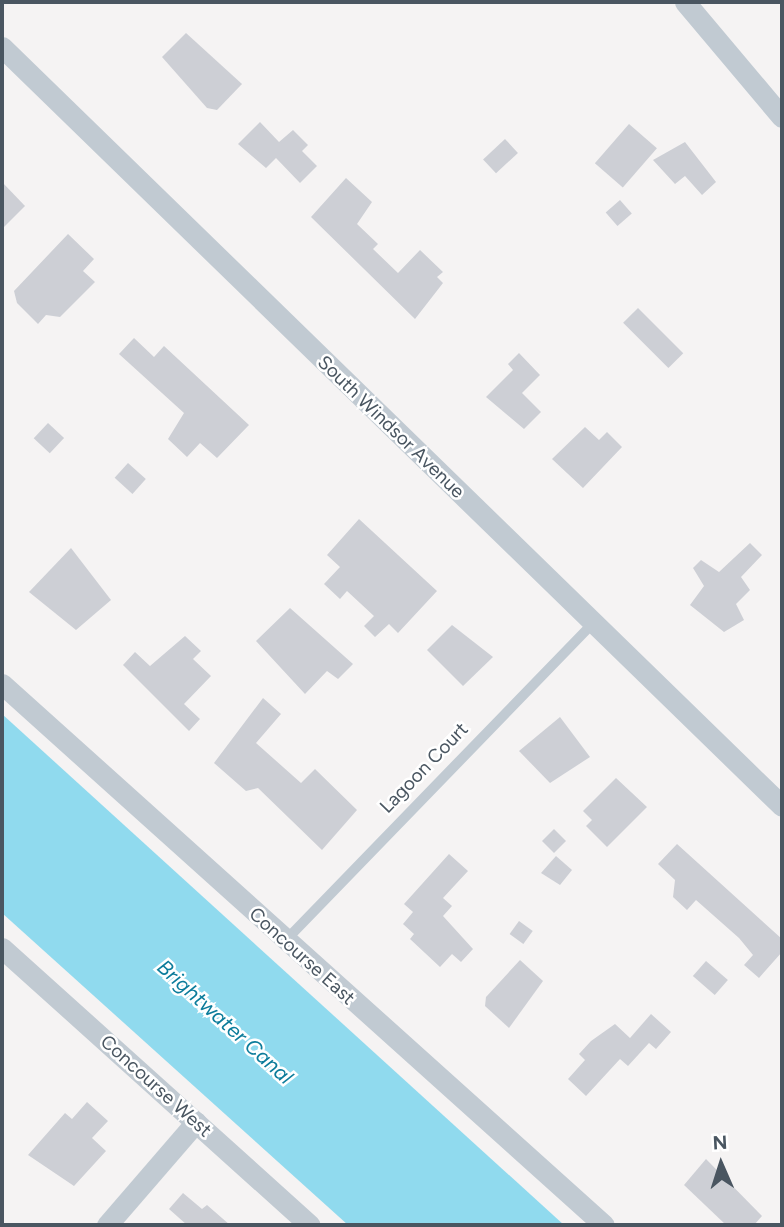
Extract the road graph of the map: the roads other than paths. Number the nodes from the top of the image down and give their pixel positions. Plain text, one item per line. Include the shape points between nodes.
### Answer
1 (685, 2) edge
2 (2, 47) edge
3 (782, 117) edge
4 (593, 623) junction
5 (2, 684) edge
6 (782, 806) edge
7 (285, 941) junction
8 (2, 948) edge
9 (196, 1122) junction
10 (107, 1225) edge
11 (310, 1225) edge
12 (604, 1225) edge

1 - 3 street
2 - 4 street, South Windsor Avenue
4 - 6 street, South Windsor Avenue
4 - 7 lane, Lagoon Court
5 - 7 street, Concourse East
7 - 12 street, Concourse East
8 - 9 street, Concourse West
9 - 10 street
9 - 11 street, Concourse West

